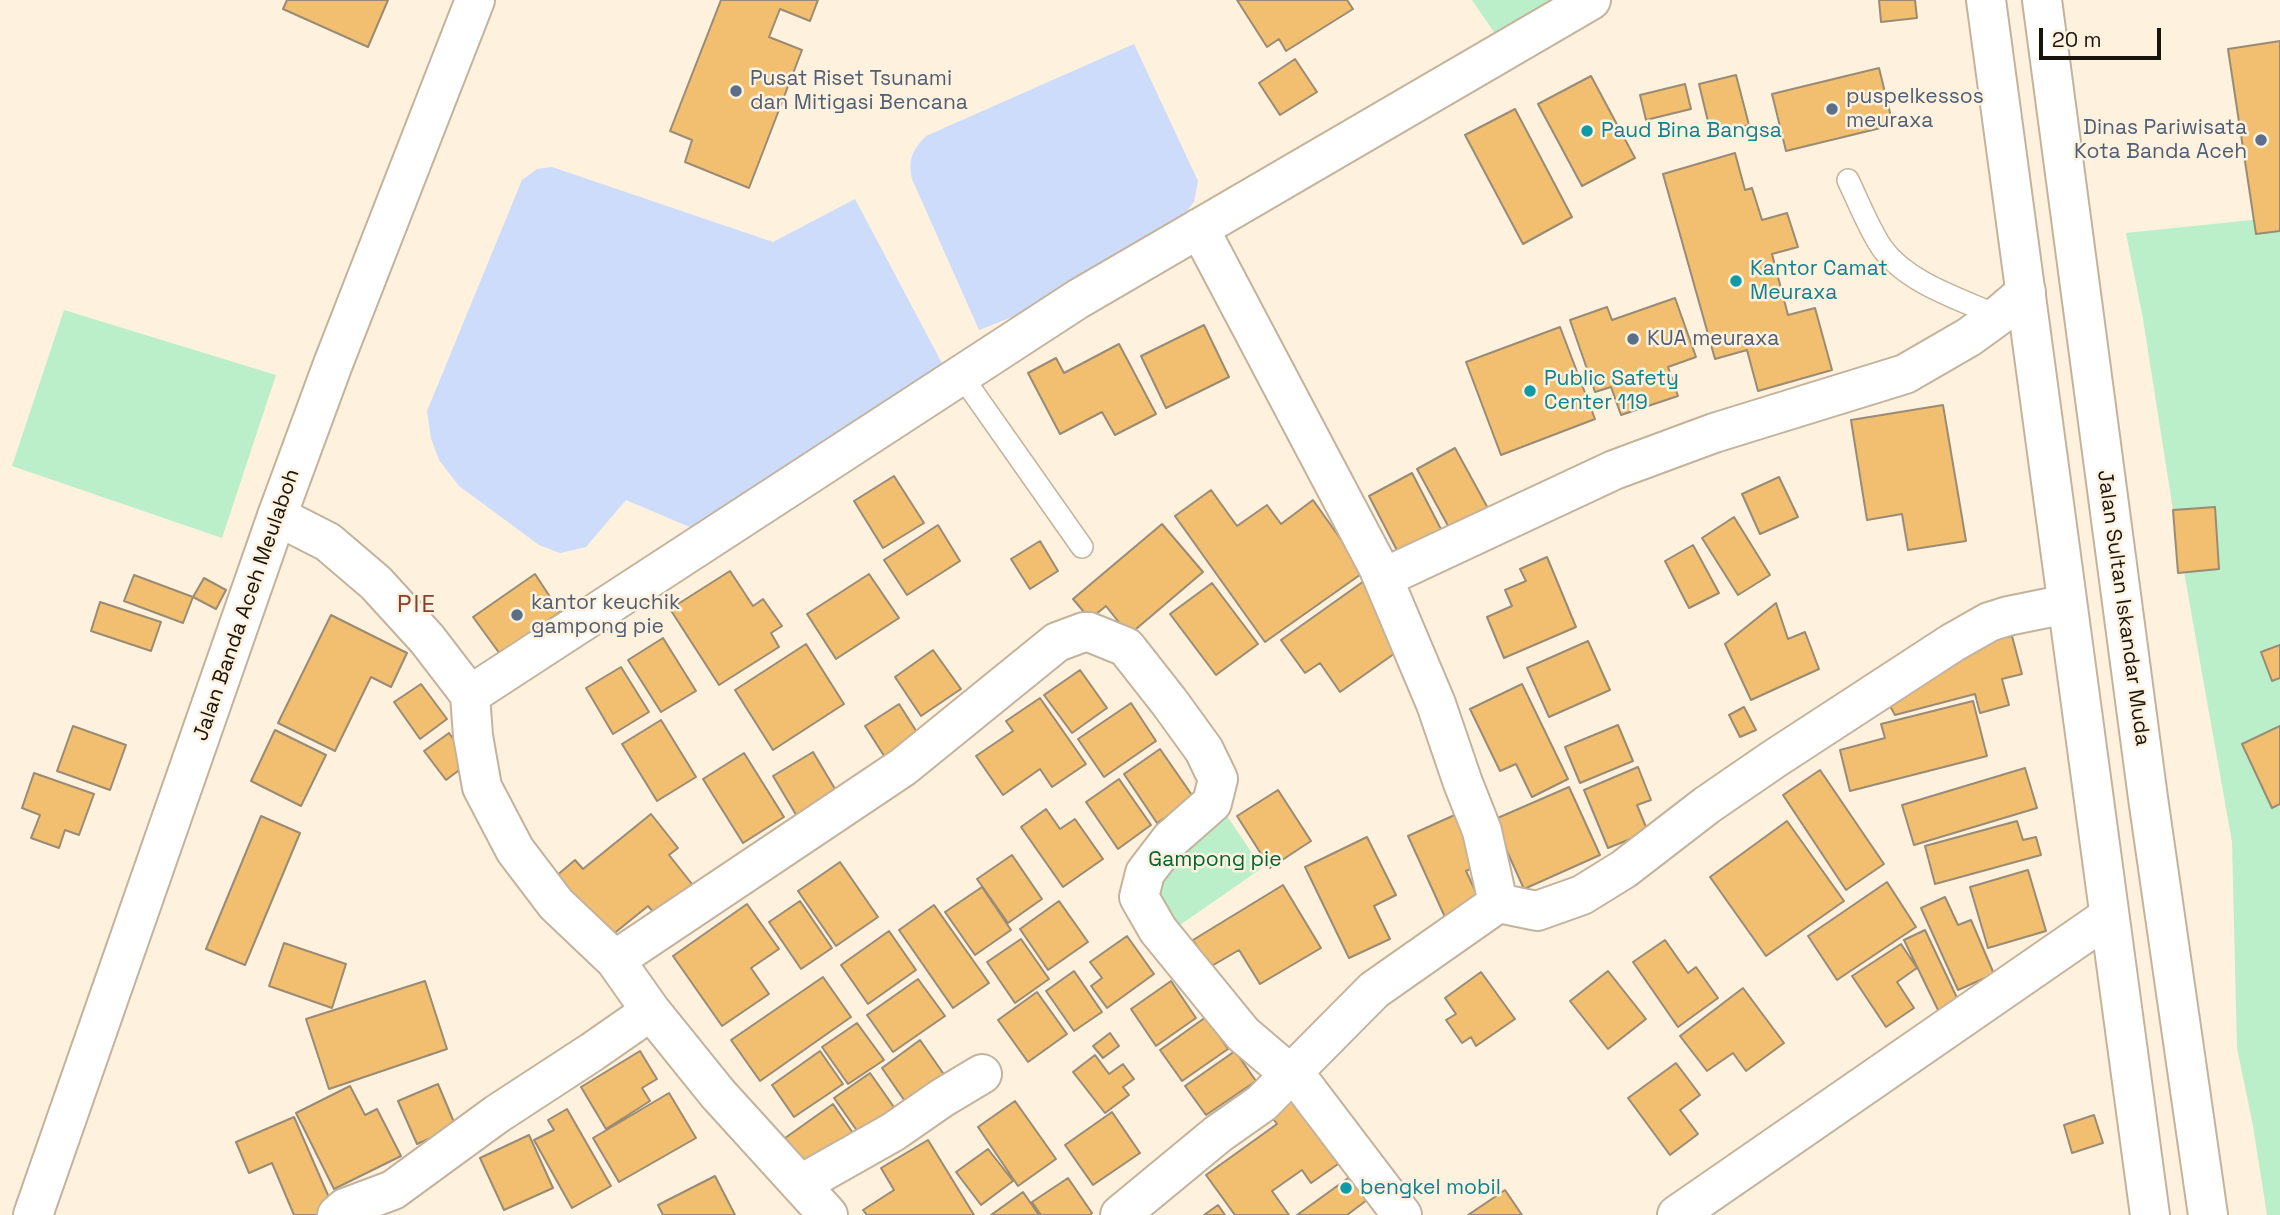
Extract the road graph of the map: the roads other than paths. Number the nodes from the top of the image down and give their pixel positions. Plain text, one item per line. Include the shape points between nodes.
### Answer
1 (475, 0) edge
2 (1591, 0) edge
3 (1986, 0) edge
4 (2042, 0) edge
5 (1848, 180) dead end
6 (1199, 228) junction
7 (2012, 304) junction
8 (961, 375) junction
9 (277, 516) junction
10 (1082, 547) dead end
11 (1383, 578) junction
12 (2067, 604) junction
13 (470, 695) junction
14 (1498, 903) junction
15 (2108, 917) junction
16 (615, 960) junction
17 (650, 1011) junction
18 (982, 1074) dead end
19 (1290, 1074) junction
20 (398, 1202) edge
21 (813, 1205) edge
22 (33, 1215) edge
23 (337, 1215) edge
24 (1120, 1215) edge
25 (1402, 1215) edge
26 (1677, 1215) edge
27 (2150, 1215) edge
28 (2208, 1215) edge

1 - 9 main road, Jalan Banda Aceh Meulaboh
2 - 6 main road
3 - 7 main road
4 - 28 main road, Jalan Sultan Iskandar Muda
5 - 7 lane via 1882,248 1903,270 1925,284
6 - 8 main road
6 - 11 main road
7 - 11 main road via 1969,337 1905,374 1714,433 1614,470
7 - 12 main road
8 - 10 lane
8 - 13 main road
9 - 13 main road via 328,542 376,583 428,639
9 - 22 main road, Jalan Banda Aceh Meulaboh
11 - 14 main road via 1482,831
12 - 14 main road via 1989,622 1952,643 1741,782 1582,895 1537,911
12 - 15 main road
13 - 16 main road via 482,787 515,850 556,904
14 - 19 main road via 1374,990
15 - 26 main road
15 - 27 main road
16 - 17 main road
16 - 19 main road via 902,767 1057,642 1089,632 1126,647 1204,750 1218,779 1212,803 1171,839 1145,873 1139,897 1158,930 1243,1034
17 - 20 main road via 497,1114
17 - 21 main road
18 - 21 main road via 893,1132
19 - 24 main road via 1262,1103
19 - 25 main road via 1321,1106
20 - 23 main road via 345,1208

